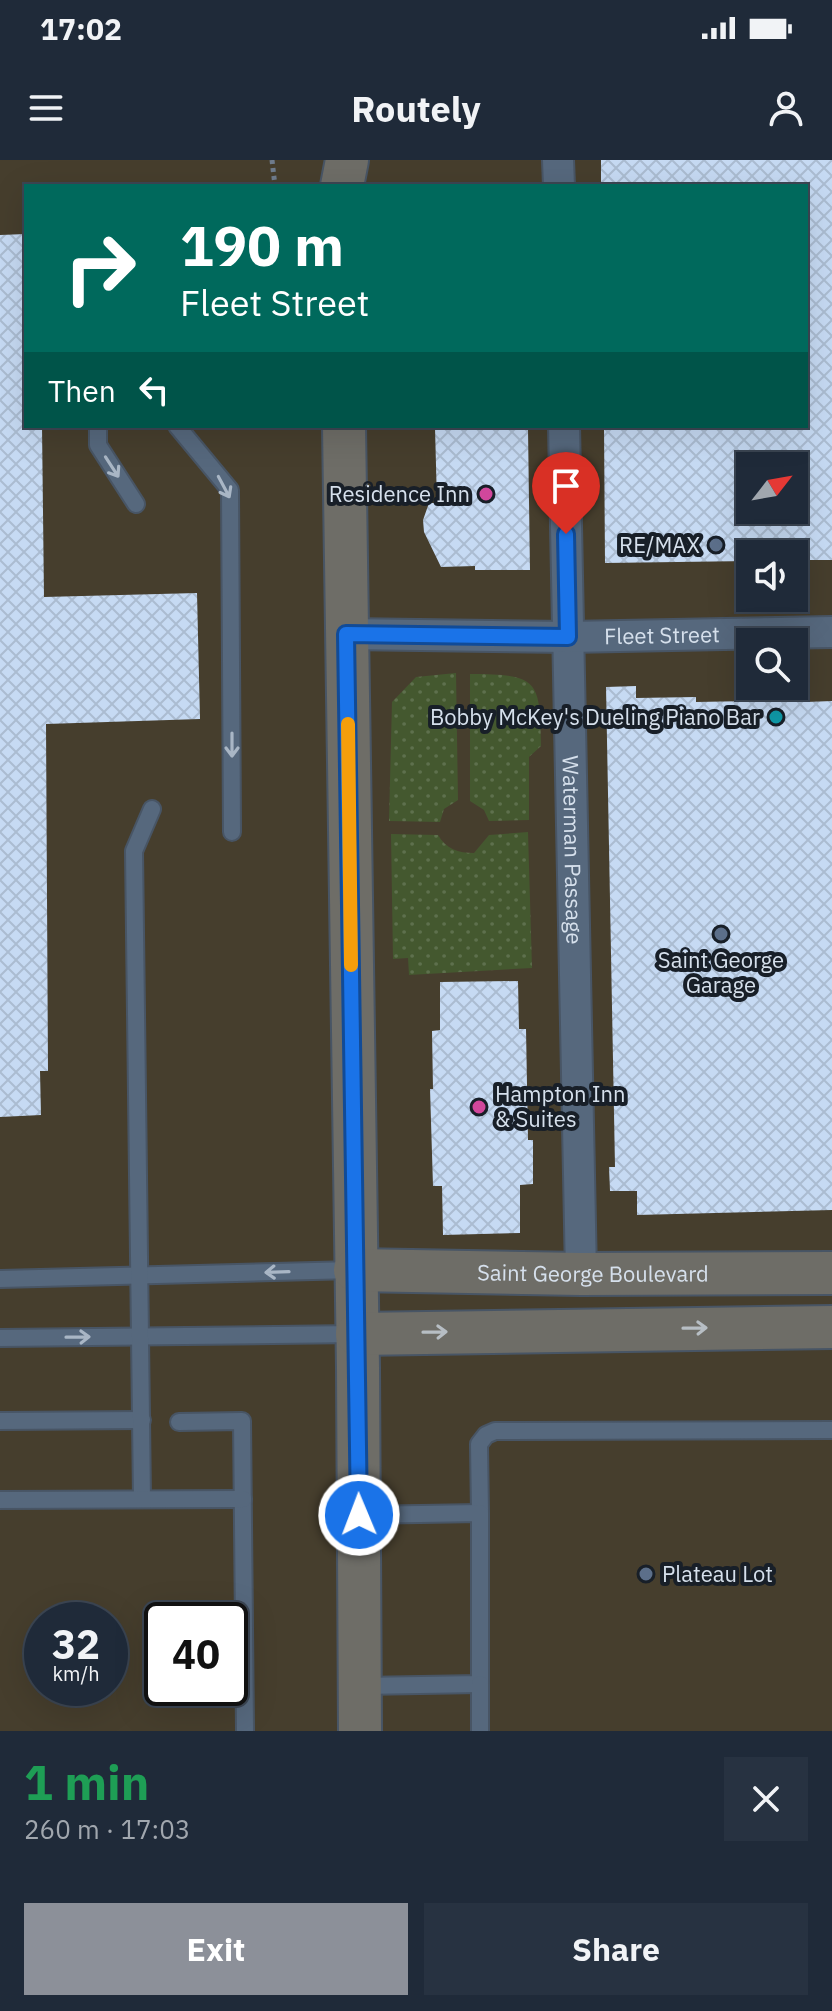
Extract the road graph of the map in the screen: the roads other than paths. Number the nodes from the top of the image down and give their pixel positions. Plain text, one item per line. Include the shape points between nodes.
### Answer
1 (347, 160) edge
2 (558, 160) edge
3 (342, 184) edge
4 (559, 184) edge
5 (98, 428) edge
6 (179, 428) edge
7 (344, 428) edge
8 (564, 428) edge
9 (136, 504) dead end
10 (832, 632) edge
11 (346, 634) junction
12 (568, 637) junction
13 (152, 809) dead end
14 (232, 832) dead end
15 (355, 1270) junction
16 (832, 1273) edge
17 (581, 1274) junction
18 (141, 1276) junction
19 (0, 1279) edge
20 (832, 1327) edge
21 (357, 1334) junction
22 (142, 1336) junction
23 (0, 1338) edge
24 (142, 1420) junction
25 (0, 1421) edge
26 (179, 1422) dead end
27 (832, 1430) edge
28 (142, 1499) junction
29 (243, 1499) junction
30 (0, 1500) edge
31 (480, 1513) junction
32 (359, 1515) junction
33 (480, 1684) junction
34 (360, 1686) junction
35 (245, 1731) edge
36 (360, 1731) edge
37 (480, 1731) edge

1 - 3 street
2 - 4 street
5 -> 9 lane via 98,445
6 -> 14 lane via 230,490
7 - 11 street
8 - 12 street, Waterman Passage
10 - 12 street, Fleet Street
11 - 12 street, Fleet Street
11 - 15 street
12 - 17 street, Waterman Passage
13 - 18 lane via 134,851
15 - 17 street, Saint George Boulevard
15 -> 18 lane
15 - 21 street
16 - 17 street, Saint George Boulevard
18 - 19 lane
18 - 22 lane
21 -> 20 street
21 - 22 lane
21 - 32 street
23 -> 22 lane
22 - 24 lane
24 - 25 lane
24 - 28 lane
26 - 29 lane via 242,1421
27 - 31 lane via 495,1431 479,1444
28 - 29 lane
28 - 30 lane
29 - 35 lane
31 - 32 lane
31 - 33 lane
32 - 34 street
33 - 34 lane
33 - 37 lane
34 - 36 street

